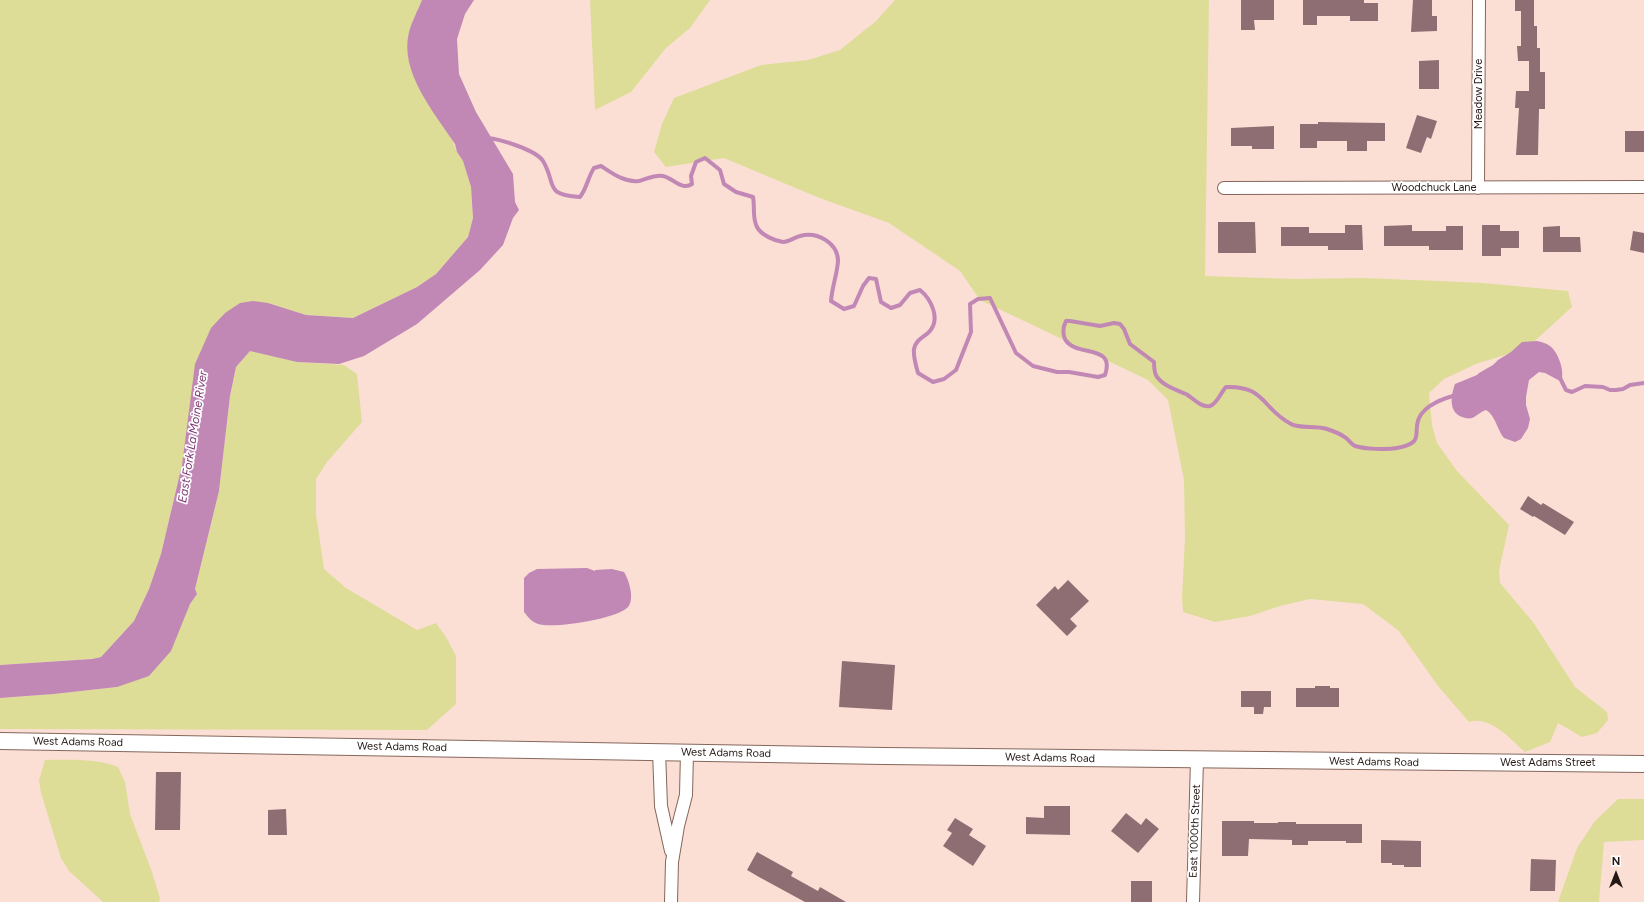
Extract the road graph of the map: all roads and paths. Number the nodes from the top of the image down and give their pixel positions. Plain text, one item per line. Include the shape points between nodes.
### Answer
1 (1479, 0) edge
2 (1644, 187) edge
3 (1224, 188) dead end
4 (1478, 188) junction
5 (0, 740) edge
6 (659, 751) junction
7 (687, 752) junction
8 (1197, 760) junction
9 (1452, 763) joint
10 (1644, 764) edge
11 (672, 862) junction
12 (671, 902) edge
13 (1192, 902) edge

1 - 4 street, Meadow Drive
2 - 4 street, Woodchuck Lane
3 - 4 street, Woodchuck Lane
5 - 6 street, West Adams Road
6 - 7 street, West Adams Road
6 - 11 street via 661,806
7 - 8 street, West Adams Road
7 - 11 street via 686,795
8 - 9 street, West Adams Road
8 - 13 street, East 1000th Street
9 - 10 street, West Adams Street
11 - 12 street

